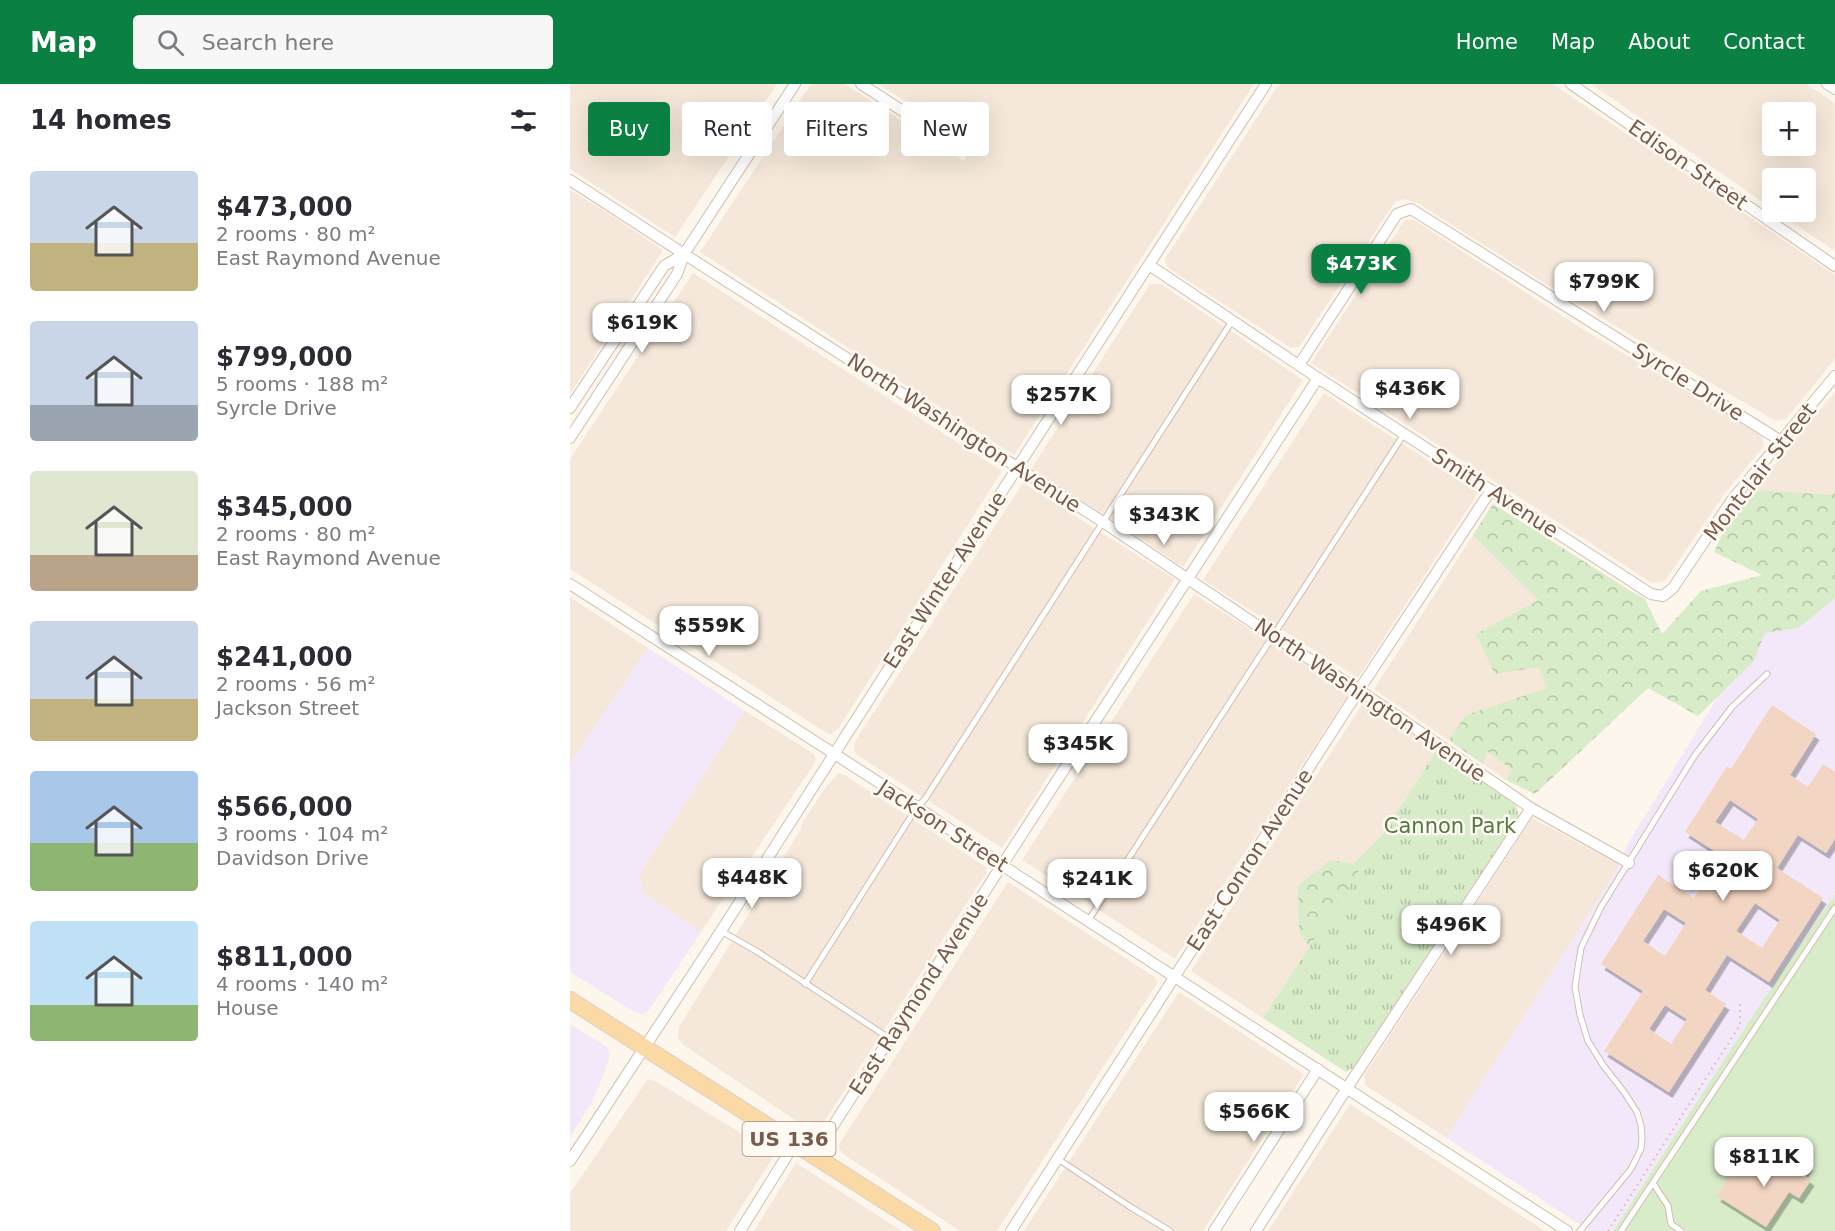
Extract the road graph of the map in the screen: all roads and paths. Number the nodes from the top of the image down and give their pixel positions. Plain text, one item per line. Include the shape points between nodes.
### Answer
1 (795, 84) edge
2 (861, 84) edge
3 (1266, 84) edge
4 (1571, 84) edge
5 (1827, 84) edge
6 (1835, 89) edge
7 (901, 110) edge
8 (570, 180) edge
9 (684, 254) junction
10 (1149, 265) junction
11 (1835, 266) edge
12 (1232, 321) junction
13 (609, 348) junction
14 (623, 358) junction
15 (1299, 365) junction
16 (1835, 376) edge
17 (1318, 378) junction
18 (570, 408) edge
19 (1404, 434) junction
20 (570, 438) edge
21 (1781, 441) junction
22 (1017, 468) junction
23 (1491, 490) junction
24 (1103, 522) junction
25 (1189, 579) junction
26 (570, 584) edge
27 (1664, 596) joint
28 (1273, 636) junction
29 (1767, 674) dead end
30 (1359, 690) junction
31 (833, 754) junction
32 (917, 807) junction
33 (1531, 808) junction
34 (1629, 863) junction
35 (1002, 865) junction
36 (1835, 908) edge
37 (1088, 921) junction
38 (721, 931) junction
39 (1175, 977) junction
40 (805, 984) junction
41 (570, 999) edge
42 (1740, 1003) dead end
43 (891, 1039) junction
44 (644, 1047) junction
45 (1318, 1069) junction
46 (1347, 1088) junction
47 (795, 1143) junction
48 (814, 1155) junction
49 (1056, 1158) junction
50 (570, 1161) edge
51 (1653, 1183) junction
52 (1671, 1224) junction
53 (740, 1231) edge
54 (932, 1231) edge
55 (1011, 1231) edge
56 (1170, 1231) edge
57 (1214, 1231) edge
58 (1256, 1231) edge
59 (1567, 1231) edge
60 (1580, 1231) edge
61 (1608, 1231) edge
62 (1620, 1231) edge
63 (1666, 1231) edge
64 (1681, 1231) edge

1 - 9 street
2 - 7 street
3 - 10 street, East Winter Avenue
4 - 11 street, Edison Street
5 - 6 street
8 - 9 street, North Washington Avenue
9 - 13 street via 664,266
9 - 14 street via 677,274
9 - 22 street, North Washington Avenue
10 - 12 street, Smith Avenue
10 - 22 street, East Winter Avenue
12 - 15 street, Smith Avenue
12 - 24 lane
13 - 14 street
13 - 18 street
14 - 20 street
15 - 17 street, Smith Avenue
15 - 21 street, Syrcle Drive via 1397,214 1411,209
16 - 21 street, Montclair Street
17 - 19 street, Smith Avenue
17 - 25 street, East Raymond Avenue
19 - 23 street, Smith Avenue
19 - 28 lane
21 - 27 street, Montclair Street via 1732,500
22 - 24 street, North Washington Avenue
22 - 31 street, East Winter Avenue
23 - 27 street, Smith Avenue via 1651,594
23 - 30 street, East Conron Avenue
24 - 25 street, North Washington Avenue
24 - 32 lane
25 - 28 street, North Washington Avenue
25 - 35 street, East Raymond Avenue
26 - 31 street, Jackson Street
28 - 30 street, North Washington Avenue
28 - 37 lane
29 - 34 lane via 1732,707 1695,755
30 - 33 street, North Washington Avenue
30 - 39 street, East Conron Avenue
31 - 32 street, Jackson Street
31 - 38 street, East Winter Avenue
32 - 35 street, Jackson Street
32 - 40 lane
33 - 34 street, North Washington Avenue
33 - 46 street
34 - 60 lane via 1581,948 1575,987 1588,1041 1637,1112 1641,1149 1631,1169
35 - 37 street, Jackson Street
35 - 43 street, East Raymond Avenue
36 - 51 lane
37 - 39 street, Jackson Street
38 - 40 lane
38 - 44 street, East Winter Avenue
39 - 45 street, Jackson Street
39 - 49 street, East Conron Avenue
40 - 43 lane
41 - 44 main road, US 136
42 - 61 path via 1740,1025
43 - 48 street, East Raymond Avenue
44 - 47 main road, US 136
44 - 50 street, East Winter Avenue
45 - 46 street, Jackson Street
45 - 57 street
46 - 58 street
46 - 59 street, Jackson Street
47 - 48 main road, US 136
47 - 53 street
48 - 54 main road, US 136
49 - 55 street, East Conron Avenue
49 - 56 lane
51 - 52 lane via 1668,1206
51 - 62 lane
52 - 63 lane
52 - 64 lane

